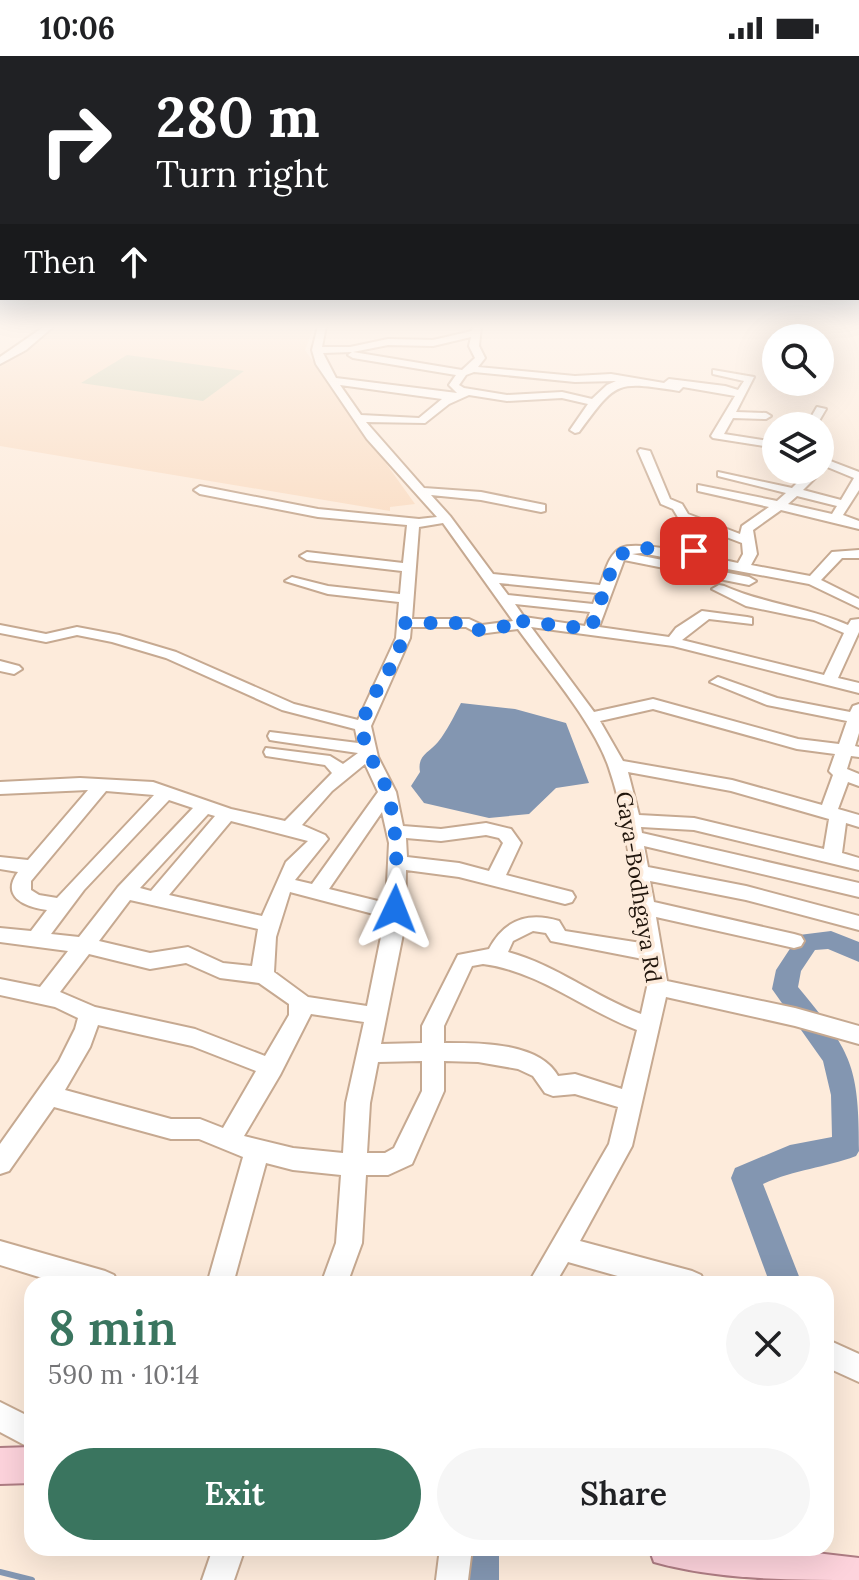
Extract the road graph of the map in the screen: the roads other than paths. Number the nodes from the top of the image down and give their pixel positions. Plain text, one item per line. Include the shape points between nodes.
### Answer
1 (346, 397) edge
2 (456, 397) edge
3 (524, 397) edge
4 (546, 397) edge
5 (571, 397) edge
6 (602, 397) edge
7 (740, 397) edge
8 (596, 403) junction
9 (821, 409) dead end
10 (819, 412) edge
11 (727, 415) junction
12 (762, 416) edge
13 (358, 418) junction
14 (575, 430) dead end
15 (762, 443) edge
16 (644, 451) dead end
17 (834, 470) edge
18 (722, 474) dead end
19 (859, 478) edge
20 (802, 484) edge
21 (702, 488) dead end
22 (200, 490) dead end
23 (421, 491) junction
24 (794, 492) junction
25 (843, 505) junction
26 (779, 506) junction
27 (541, 508) dead end
28 (859, 511) edge
29 (446, 519) junction
30 (837, 519) junction
31 (415, 522) junction
32 (859, 525) edge
33 (748, 541) junction
34 (701, 542) junction
35 (859, 554) edge
36 (620, 555) junction
37 (307, 556) dead end
38 (743, 567) junction
39 (409, 568) junction
40 (488, 578) junction
41 (292, 581) dead end
42 (749, 581) dead end
43 (813, 581) junction
44 (719, 589) dead end
45 (604, 590) junction
46 (406, 599) junction
47 (503, 599) junction
48 (859, 604) edge
49 (598, 609) junction
50 (747, 621) dead end
51 (404, 623) junction
52 (521, 623) junction
53 (855, 624) edge
54 (0, 629) edge
55 (591, 629) junction
56 (673, 642) junction
57 (829, 681) junction
58 (718, 682) dead end
59 (859, 688) edge
60 (590, 718) junction
61 (857, 719) edge
62 (363, 726) junction
63 (368, 750) junction
64 (852, 750) edge
65 (617, 765) junction
66 (342, 773) junction
67 (850, 778) edge
68 (101, 786) junction
69 (0, 788) edge
70 (167, 792) junction
71 (387, 792) junction
72 (205, 806) junction
73 (227, 814) junction
74 (833, 814) junction
75 (859, 821) edge
76 (289, 828) junction
77 (632, 829) junction
78 (396, 831) junction
79 (832, 857) junction
80 (397, 862) junction
81 (0, 863) edge
82 (859, 864) edge
83 (32, 867) junction
84 (639, 872) junction
85 (495, 878) junction
86 (284, 884) junction
87 (859, 890) edge
88 (125, 892) junction
89 (317, 892) junction
90 (565, 897) dead end
91 (155, 899) junction
92 (59, 905) junction
93 (645, 907) junction
94 (395, 912) junction
95 (859, 923) edge
96 (271, 925) junction
97 (0, 935) edge
98 (36, 939) junction
99 (794, 941) dead end
100 (85, 945) junction
101 (653, 953) junction
102 (494, 959) junction
103 (264, 976) junction
104 (0, 987) edge
105 (658, 987) junction
106 (44, 997) junction
107 (302, 1004) junction
108 (89, 1014) junction
109 (377, 1016) junction
110 (649, 1026) junction
111 (859, 1035) edge
112 (432, 1051) junction
113 (369, 1053) junction
114 (272, 1068) junction
115 (47, 1095) junction
116 (632, 1102) junction
117 (228, 1141) junction
118 (257, 1151) junction
119 (0, 1163) edge
120 (356, 1165) junction
121 (562, 1248) junction
122 (0, 1253) edge
123 (78, 1276) edge
124 (222, 1276) edge
125 (337, 1276) edge
126 (546, 1276) edge
127 (663, 1276) edge
128 (834, 1357) edge
129 (859, 1368) edge
130 (0, 1416) edge
131 (24, 1430) edge
132 (24, 1465) edge
133 (0, 1466) edge
134 (226, 1556) edge
135 (455, 1556) edge
136 (710, 1556) edge
137 (859, 1578) edge
138 (218, 1580) edge
139 (452, 1580) edge

1 - 13 street, Gaya-Bodhgaya Rd
2 - 13 street via 417,421
3 - 4 street
5 - 8 street
6 - 8 street
7 - 11 street
8 - 14 street
9 - 10 street
11 - 12 street
11 - 15 street via 718,437
13 - 23 street, Gaya-Bodhgaya Rd
16 - 34 street via 663,499 678,507
17 - 19 street
18 - 24 street
19 - 25 street
20 - 24 street
21 - 26 street
22 - 31 street via 318,513
23 - 27 street
23 - 29 street, Gaya-Bodhgaya Rd
24 - 25 street
24 - 26 street
25 - 28 street
25 - 30 street
26 - 30 street
26 - 33 street via 746,529
29 - 31 street
29 - 40 street, Gaya-Bodhgaya Rd
30 - 32 street
31 - 39 street
33 - 34 street
33 - 38 street via 750,554
34 - 36 street
34 - 38 street
35 - 43 street via 835,554
36 - 42 street
36 - 45 street
37 - 39 street
38 - 43 street
39 - 46 street
40 - 45 street
40 - 47 street, Gaya-Bodhgaya Rd
41 - 46 street
43 - 48 street
44 - 53 street via 751,603
45 - 49 street
46 - 51 street
47 - 49 street
47 - 52 street, Gaya-Bodhgaya Rd
49 - 55 street
50 - 56 street via 707,614
51 - 52 street via 469,623 479,630
51 - 62 street via 400,648
52 - 55 street
52 - 60 street, Gaya-Bodhgaya Rd
53 - 57 street
54 - 62 street via 46,638 87,632 128,641 288,707
55 - 56 street
56 - 57 street
57 - 59 street
58 - 61 street via 773,702
60 - 64 street via 653,704 797,744
60 - 65 street, Gaya-Bodhgaya Rd
61 - 64 street
62 - 63 street
63 - 66 street
63 - 66 street via 274,744 330,761
63 - 71 street
64 - 67 street via 839,768
65 - 74 street via 724,784
65 - 77 street, Gaya-Bodhgaya Rd
66 - 76 street
67 - 74 street via 835,784
68 - 69 street
68 - 70 street
68 - 83 street
70 - 72 street
70 - 92 street
71 - 78 street
71 - 89 street
72 - 73 street
72 - 88 street
73 - 76 street
73 - 91 street
74 - 75 street
74 - 79 street
76 - 86 street via 319,839
77 - 79 street via 694,824
77 - 84 street, Gaya-Bodhgaya Rd
77 - 87 street
78 - 80 street
78 - 85 street via 505,833 512,843
79 - 82 street
80 - 85 street
80 - 94 street
81 - 83 street
83 - 92 street via 22,880 21,893
84 - 93 street, Gaya-Bodhgaya Rd
84 - 95 street
85 - 90 street
86 - 89 street
86 - 96 street
88 - 91 street
88 - 100 street
89 - 94 street
91 - 96 street
92 - 98 street
93 - 99 street
93 - 101 street, Gaya-Bodhgaya Rd
94 - 109 street
96 - 103 street via 262,956
97 - 98 street
98 - 100 street
100 - 103 street via 150,961 188,955 220,970
100 - 106 street
101 - 102 street via 564,938 552,926 539,923 506,936
101 - 105 street, Gaya-Bodhgaya Rd
102 - 110 street via 538,970 604,1008
102 - 112 street via 465,960 433,1026
103 - 107 street
104 - 106 street
105 - 110 street, Gaya-Bodhgaya Rd
105 - 111 street
106 - 108 street
107 - 109 street
107 - 114 street
108 - 114 street via 195,1038
108 - 115 street via 82,1039
109 - 113 street
110 - 116 street, Gaya-Bodhgaya Rd
112 - 113 street
112 - 116 street via 530,1064 548,1075 553,1086 575,1084
112 - 120 street via 434,1085 403,1156 388,1164
113 - 120 street via 356,1118
114 - 117 street
115 - 117 street via 171,1129 200,1129
115 - 119 street
116 - 121 street, Gaya-Bodhgaya Rd via 613,1162
117 - 118 street
118 - 120 street
118 - 124 street
120 - 125 street via 349,1243
121 - 126 street, Gaya-Bodhgaya Rd
121 - 127 street
122 - 123 street
128 - 129 street
130 - 131 street
132 - 133 main road
134 - 138 street
135 - 139 street
136 - 137 main road

